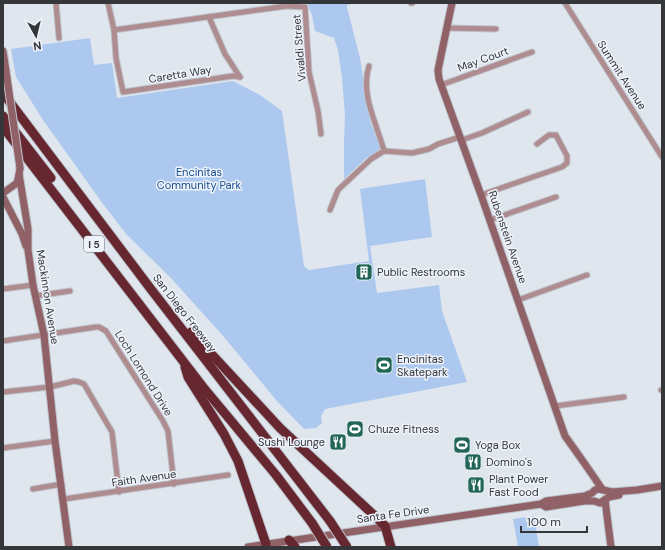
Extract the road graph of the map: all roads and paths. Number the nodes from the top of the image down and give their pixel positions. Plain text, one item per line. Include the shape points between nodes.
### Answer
1 (56, 3) edge
2 (108, 3) edge
3 (452, 3) edge
4 (565, 3) edge
5 (209, 17) junction
6 (447, 28) junction
7 (496, 29) dead end
8 (114, 30) junction
9 (59, 38) dead end
10 (3, 51) edge
11 (532, 52) dead end
12 (369, 66) dead end
13 (441, 85) junction
14 (3, 93) edge
15 (3, 102) edge
16 (528, 112) dead end
17 (3, 116) edge
18 (3, 127) edge
19 (321, 134) dead end
20 (461, 139) junction
21 (537, 144) dead end
22 (384, 151) junction
23 (662, 157) edge
24 (20, 171) junction
25 (3, 193) edge
26 (481, 195) junction
27 (3, 197) edge
28 (556, 197) dead end
29 (330, 210) dead end
30 (490, 220) junction
31 (28, 250) junction
32 (587, 275) dead end
33 (33, 285) junction
34 (150, 288) junction
35 (3, 289) edge
36 (70, 291) dead end
37 (35, 296) junction
38 (518, 300) junction
39 (44, 335) junction
40 (3, 341) edge
41 (184, 362) junction
42 (217, 374) junction
43 (50, 387) junction
44 (203, 387) junction
45 (3, 392) edge
46 (624, 397) dead end
47 (555, 406) junction
48 (55, 441) junction
49 (3, 448) edge
50 (589, 471) junction
51 (228, 475) dead end
52 (62, 484) junction
53 (174, 484) junction
54 (662, 486) edge
55 (33, 489) dead end
56 (603, 490) junction
57 (638, 490) junction
58 (119, 492) junction
59 (594, 497) junction
60 (64, 499) junction
61 (605, 500) junction
62 (607, 518) junction
63 (385, 526) junction
64 (292, 544) edge
65 (267, 546) edge
66 (69, 547) edge
67 (248, 547) edge
68 (327, 547) edge
69 (347, 547) edge
70 (391, 547) edge
71 (611, 547) edge

1 - 9 street
2 - 8 street
3 - 6 street, Rubenstein Avenue
4 - 23 street, Summit Avenue
5 - 8 street
5 - 8 street, Caretta Way via 225,54 240,77 123,92 116,58
5 - 19 street, Vivaldi Street via 287,6 305,7 309,72
6 - 7 street
6 - 13 street, Rubenstein Avenue via 438,70
10 - 24 street, Mackinnon Avenue, bridge
11 - 13 street, May Court
12 - 22 street via 365,77 371,114
13 - 20 street, Rubenstein Avenue
14 - 34 highway, San Diego Freeway / I 5
15 - 42 highway via 208,370
16 - 20 street via 482,133
17 - 44 highway via 202,375
18 - 41 highway, I 5
20 - 22 street via 412,153
20 - 26 street, Rubenstein Avenue
21 - 26 street via 549,135 556,135 568,156 566,163 562,167
22 - 29 street via 371,159 338,190
24 - 25 street via 17,183
24 - 31 street, Mackinnon Avenue via 28,229
26 - 30 street, Rubenstein Avenue
27 - 31 street
28 - 30 street
30 - 38 street, Rubenstein Avenue
31 - 33 street, Mackinnon Avenue
32 - 38 street
33 - 35 street
33 - 37 street, Mackinnon Avenue
34 - 42 highway, San Diego Freeway / I 5
34 - 63 highway via 280,428
36 - 37 street
37 - 39 street, Mackinnon Avenue
38 - 47 street, Rubenstein Avenue
39 - 40 street
39 - 43 street, Mackinnon Avenue
39 - 53 street, Loch Lomond Drive via 96,327 106,330 168,431
41 - 44 highway, I 5
41 - 65 highway via 188,377 238,460
42 - 69 highway, San Diego Freeway / I 5, bridge via 330,521
43 - 45 street
43 - 48 street, Mackinnon Avenue
43 - 58 street via 74,382 84,384 112,432
44 - 68 highway, I 5, bridge via 276,475
46 - 47 street
47 - 50 street, Rubenstein Avenue via 566,436
48 - 49 street
48 - 52 street, Mackinnon Avenue
50 - 56 street, Rubenstein Avenue
50 - 59 street, Rubenstein Avenue via 593,481
51 - 53 street, Faith Avenue
52 - 55 street
52 - 60 street, Mackinnon Avenue
53 - 58 street, Faith Avenue
54 - 57 street
56 - 57 street
56 - 59 street via 599,489
56 - 61 street
57 - 61 street
58 - 60 street, Faith Avenue
59 - 61 street via 603,502
59 - 62 street, Rubenstein Avenue
59 - 63 street, Santa Fe Drive via 546,507 541,504
60 - 66 street, Mackinnon Avenue
61 - 62 street
62 - 71 street
63 - 64 street, Santa Fe Drive
63 - 70 highway
64 - 65 street, Santa Fe Drive
65 - 67 street, Santa Fe Drive

